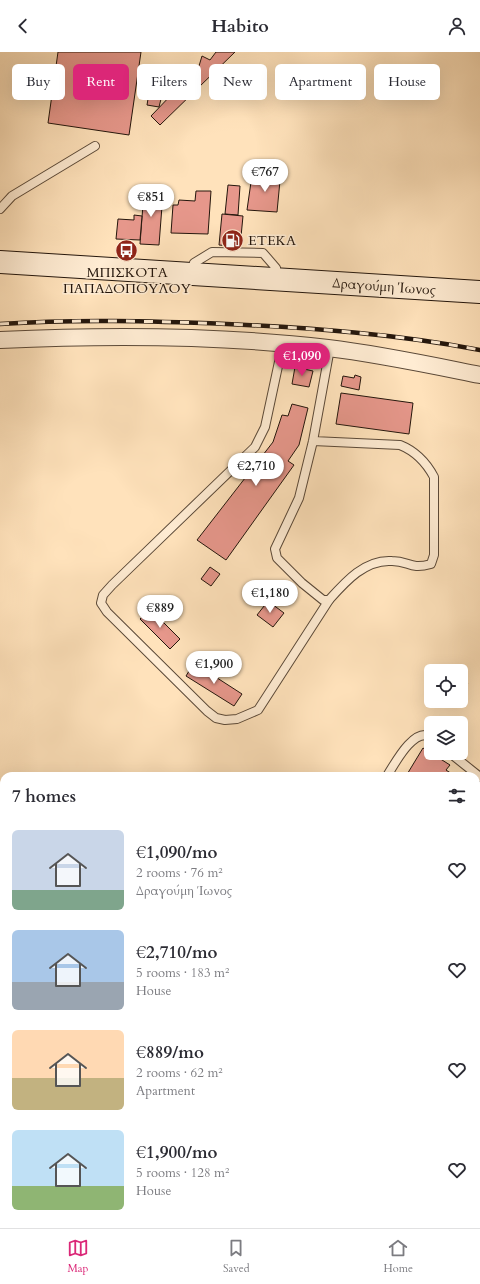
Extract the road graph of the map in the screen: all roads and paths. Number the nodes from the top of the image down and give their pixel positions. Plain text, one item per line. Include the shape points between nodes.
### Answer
1 (95, 146) dead end
2 (0, 208) edge
3 (0, 262) edge
4 (480, 292) edge
5 (0, 340) edge
6 (283, 343) junction
7 (330, 348) junction
8 (480, 375) edge
9 (313, 441) junction
10 (329, 600) junction
11 (424, 736) edge
12 (459, 760) edge
13 (390, 772) edge
14 (474, 772) edge

1 - 2 lane via 12,196
3 - 4 main road, Δραγούμη Ίωνος via 187,268
5 - 6 street via 168,337
6 - 7 street
6 - 10 lane via 265,427 255,447 112,585 103,595 101,603 107,612 207,711 216,718 225,720 237,719 258,710
7 - 8 street
7 - 9 lane
9 - 10 lane via 299,498 274,548 277,558 302,583 323,600
9 - 10 lane via 400,445 411,450 429,467 434,477 434,555 431,564 419,568 393,560 377,562 364,567
11 - 13 lane via 420,735 407,745
12 - 14 lane

